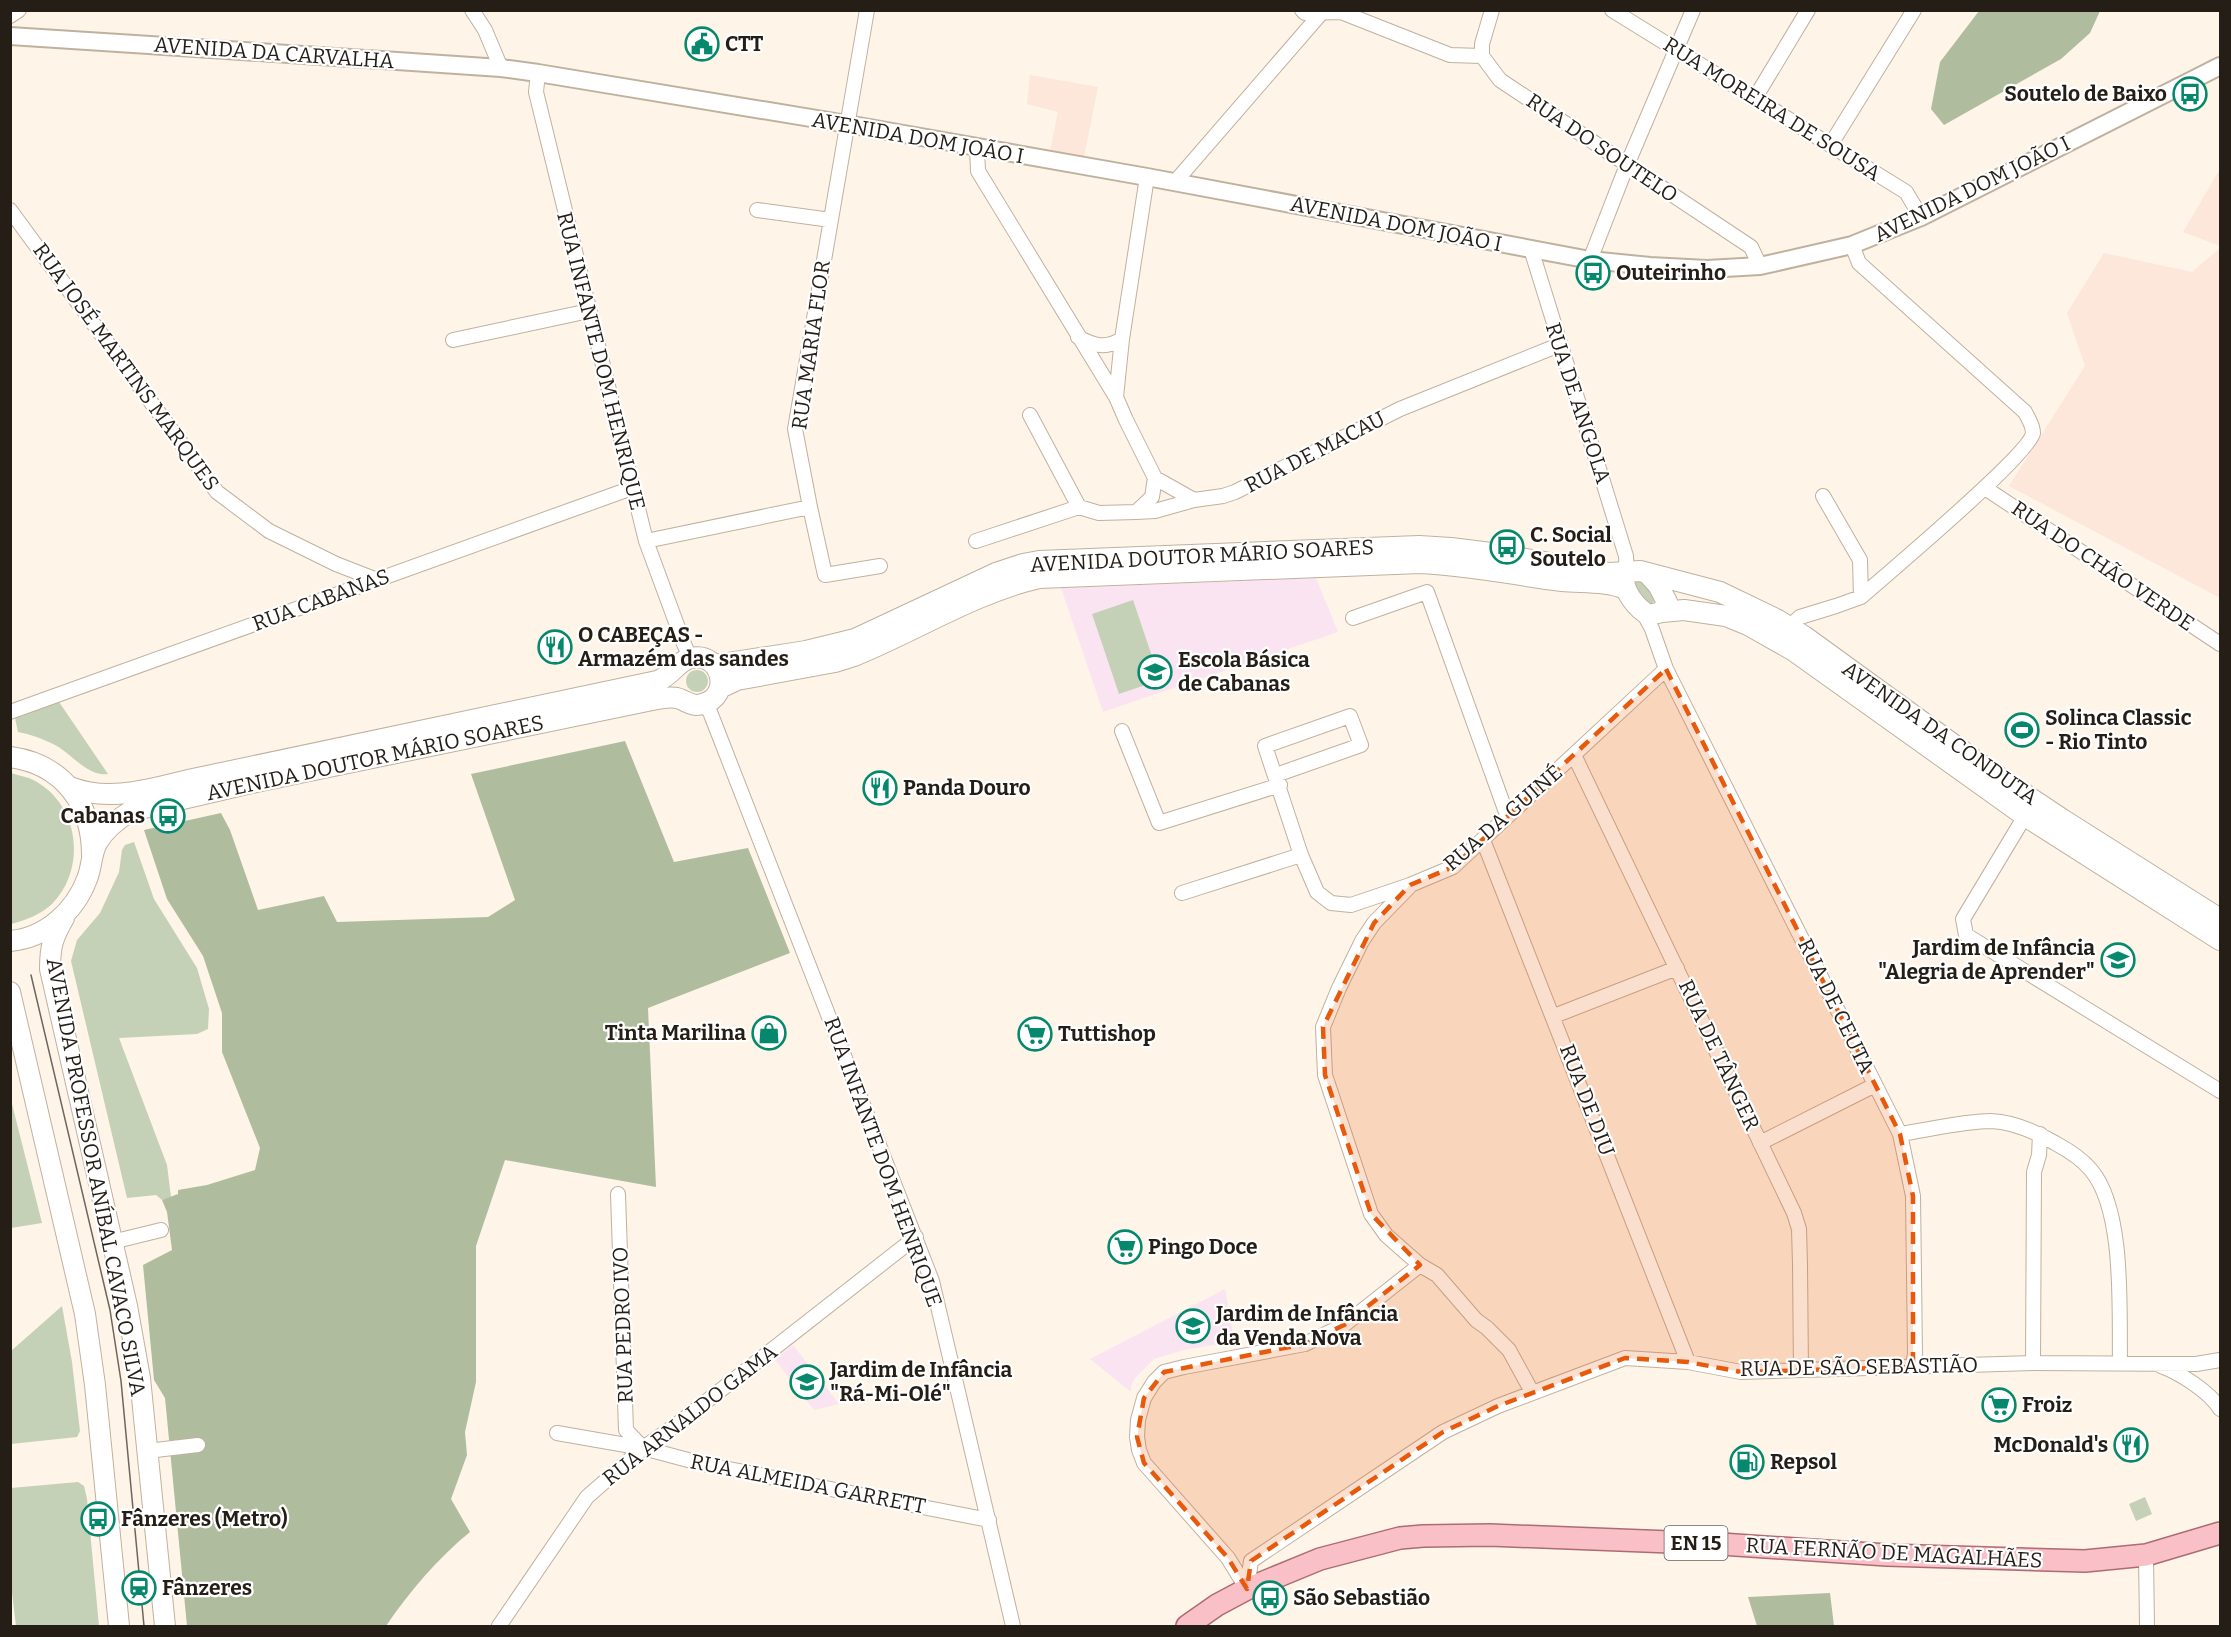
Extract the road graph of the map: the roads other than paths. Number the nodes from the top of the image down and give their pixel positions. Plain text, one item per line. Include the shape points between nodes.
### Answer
1 (19, 10) edge
2 (472, 10) edge
3 (867, 10) edge
4 (1302, 10) edge
5 (1492, 10) edge
6 (1612, 10) edge
7 (1693, 10) edge
8 (1808, 10) edge
9 (1914, 10) edge
10 (1324, 11) edge
11 (10, 16) edge
12 (10, 36) edge
13 (1677, 51) junction
14 (1482, 56) junction
15 (2220, 66) edge
16 (501, 68) junction
17 (538, 73) junction
18 (1755, 98) junction
19 (847, 124) junction
20 (1831, 144) junction
21 (977, 148) junction
22 (1627, 165) junction
23 (1147, 177) junction
24 (1175, 182) junction
25 (10, 210) edge
26 (757, 210) dead end
27 (1921, 217) junction
28 (831, 220) junction
29 (1852, 245) junction
30 (1531, 249) junction
31 (1590, 260) junction
32 (1760, 266) junction
33 (589, 311) junction
34 (1078, 337) junction
35 (1122, 339) junction
36 (453, 340) dead end
37 (1559, 345) junction
38 (1116, 397) junction
39 (1030, 415) dead end
40 (1155, 478) junction
41 (632, 488) junction
42 (1985, 488) junction
43 (1823, 496) dead end
44 (1194, 500) junction
45 (810, 507) junction
46 (1078, 507) junction
47 (1136, 512) junction
48 (646, 541) junction
49 (976, 541) dead end
50 (880, 566) dead end
51 (1630, 572) junction
52 (377, 580) junction
53 (1861, 597) junction
54 (1653, 617) junction
55 (1353, 618) dead end
56 (1789, 627) junction
57 (2220, 645) edge
58 (685, 658) junction
59 (715, 665) junction
60 (1666, 669) junction
61 (681, 699) junction
62 (711, 701) junction
63 (10, 712) edge
64 (1122, 731) dead end
65 (1574, 755) junction
66 (10, 757) edge
67 (1278, 780) junction
68 (70, 788) junction
69 (1507, 815) junction
70 (2025, 816) junction
71 (1483, 840) junction
72 (1301, 855) junction
73 (92, 858) junction
74 (1410, 885) junction
75 (1182, 893) dead end
76 (68, 911) junction
77 (2220, 919) edge
78 (10, 940) edge
79 (2220, 940) edge
80 (1677, 968) junction
81 (10, 992) edge
82 (1554, 1016) junction
83 (1875, 1085) junction
84 (2220, 1091) edge
85 (1900, 1134) junction
86 (2040, 1134) junction
87 (1760, 1143) junction
88 (618, 1194) dead end
89 (161, 1230) dead end
90 (916, 1237) junction
91 (112, 1242) junction
92 (1420, 1265) junction
93 (2220, 1359) edge
94 (1688, 1362) junction
95 (2120, 1362) junction
96 (2033, 1363) junction
97 (2154, 1363) junction
98 (1913, 1367) junction
99 (1801, 1370) junction
100 (1532, 1392) junction
101 (2215, 1394) edge
102 (2220, 1409) edge
103 (557, 1433) dead end
104 (198, 1446) dead end
105 (643, 1448) junction
106 (147, 1450) junction
107 (989, 1520) junction
108 (2220, 1533) edge
109 (2146, 1555) junction
110 (1247, 1589) junction
111 (118, 1626) edge
112 (165, 1626) edge
113 (499, 1626) edge
114 (1013, 1626) edge
115 (1187, 1626) edge
116 (2147, 1626) edge

1 - 11 street
2 - 16 street
3 - 19 street, RUA MARIA FLOR
4 - 10 street
5 - 14 street
6 - 13 street, RUA MOREIRA DE SOUSA
7 - 13 street
8 - 18 street
9 - 20 street
10 - 14 street via 1341,12 1450,55
10 - 24 street
12 - 16 street, AVENIDA DA CARVALHA
13 - 18 street, RUA MOREIRA DE SOUSA
13 - 22 street
14 - 22 street, RUA DO SOUTELO via 1500,80
15 - 27 street, AVENIDA DOM JOÃO I
16 - 17 street, AVENIDA DA CARVALHA
17 - 19 street, AVENIDA DOM JOÃO I
17 - 33 street, RUA INFANTE DOM HENRIQUE via 536,92
18 - 20 street, RUA MOREIRA DE SOUSA
19 - 21 street, AVENIDA DOM JOÃO I
19 - 28 street, RUA MARIA FLOR
20 - 27 street, RUA MOREIRA DE SOUSA via 1906,192
21 - 23 street, AVENIDA DOM JOÃO I
21 - 34 street via 978,171
22 - 31 street
22 - 32 street, RUA DO SOUTELO via 1751,247
23 - 24 street, AVENIDA DOM JOÃO I
23 - 35 street
24 - 30 street, AVENIDA DOM JOÃO I
25 - 52 street, RUA JOSÉ MARTINS MARQUES via 217,492 269,531
26 - 28 street
27 - 29 street, AVENIDA DOM JOÃO I
28 - 45 street, RUA MARIA FLOR via 795,429
29 - 32 street, AVENIDA DOM JOÃO I
29 - 42 street via 1859,263 2025,412 2031,422 2033,433 2028,443
30 - 31 street, AVENIDA DOM JOÃO I
30 - 37 street, RUA DE ANGOLA
31 - 32 street, AVENIDA DOM JOÃO I via 1707,269
33 - 36 street
33 - 41 street, RUA INFANTE DOM HENRIQUE
34 - 35 street via 1098,346 1110,346
34 - 38 street
35 - 38 street
37 - 44 street, RUA DE MACAU via 1400,409 1235,492
37 - 51 street, RUA DE ANGOLA
38 - 40 street
39 - 46 street
40 - 44 street
40 - 47 street via 1152,497
41 - 48 street, RUA INFANTE DOM HENRIQUE
41 - 52 street, RUA CABANAS
42 - 53 street
42 - 57 street, RUA DO CHÃO VERDE
43 - 53 street via 1860,560
44 - 47 street, RUA DE MACAU
45 - 48 street
45 - 50 street, RUA MARIA FLOR via 825,575
46 - 47 street, RUA DE MACAU via 1099,513
46 - 49 street
48 - 58 street, RUA INFANTE DOM HENRIQUE
51 - 54 main road, RUA DE ANGOLA
51 - 54 main road, RUA DE ANGOLA via 1664,595 1667,603
51 - 56 main road, AVENIDA DA CONDUTA via 1720,592
51 - 59 main road, AVENIDA DOUTOR MÁRIO SOARES via 1419,546 1039,561 996,573 855,639
51 - 62 main road, AVENIDA DOUTOR MÁRIO SOARES via 1605,584 1420,562 1039,578 992,592 855,656 737,680
52 - 63 street, RUA CABANAS
53 - 56 street via 1800,616
54 - 60 street, RUA DE ANGOLA
54 - 70 main road, AVENIDA DA CONDUTA via 1684,610 1726,616 1757,630 1794,651
55 - 69 street via 1427,592
56 - 77 main road, AVENIDA DA CONDUTA via 2062,819
58 - 59 main road, AVENIDA DOUTOR MÁRIO SOARES via 702,657
58 - 61 main road via 673,686
58 - 68 main road, AVENIDA DOUTOR MÁRIO SOARES via 657,681 117,795
59 - 62 main road via 720,672
60 - 65 street, RUA DA GUINÉ
60 - 83 street, RUA DE CEUTA
61 - 62 main road, AVENIDA DOUTOR MÁRIO SOARES via 695,705
61 - 73 main road, AVENIDA DOUTOR MÁRIO SOARES via 650,700 144,807 117,820 97,843
62 - 90 street, RUA INFANTE DOM HENRIQUE
64 - 67 street via 1159,823
65 - 69 street, RUA DA GUINÉ
65 - 80 street, RUA DE TÂNGER
66 - 68 main road, AVENIDA DOUTOR MÁRIO SOARES via 40,765
67 - 67 street, RUA DA GUINÉ via 1361,745 1350,716 1266,746
67 - 72 street, RUA DA GUINÉ
68 - 73 main road, AVENIDA DOUTOR MÁRIO SOARES via 88,820
69 - 71 street, RUA DA GUINÉ
70 - 79 main road, AVENIDA DA CONDUTA
70 - 84 street via 1963,919 1966,935
71 - 74 street, RUA DA GUINÉ via 1453,867
71 - 82 street, RUA DE DIU
72 - 74 street, RUA DA GUINÉ via 1317,892 1331,903 1351,905
72 - 75 street
73 - 76 main road, AVENIDA DOUTOR MÁRIO SOARES via 80,895
74 - 92 street via 1362,941 1323,1027 1325,1075 1371,1214 1386,1234
76 - 78 main road, AVENIDA DOUTOR MÁRIO SOARES via 36,934
76 - 91 main road, AVENIDA PROFESSOR ANÍBAL CAVACO SILVA via 53,937 50,969
80 - 82 street
80 - 87 street, RUA DE TÂNGER
81 - 111 main road, AVENIDA PROFESSOR ANÍBAL CAVACO SILVA via 85,1314
82 - 94 street, RUA DE DIU
83 - 85 street, RUA DE CEUTA
83 - 87 street
85 - 86 street via 1991,1121
85 - 98 street, RUA DE CEUTA via 1913,1196
86 - 95 street via 2092,1170 2104,1192 2118,1255
86 - 96 street via 2034,1172
87 - 99 street, RUA DE TÂNGER via 1799,1229
88 - 105 street, RUA PEDRO IVO via 626,1430
89 - 91 street
90 - 105 street, RUA ARNALDO GAMA
90 - 107 street, RUA INFANTE DOM HENRIQUE via 932,1281
91 - 106 main road, AVENIDA PROFESSOR ANÍBAL CAVACO SILVA via 140,1378
92 - 100 street via 1437,1275 1476,1320 1509,1350
92 - 110 street via 1344,1324 1305,1344 1164,1372 1144,1398 1137,1437 1144,1463 1228,1558
93 - 97 street, RUA DE SÃO SEBASTIÃO via 2196,1364
94 - 99 street, RUA DE SÃO SEBASTIÃO via 1742,1372
94 - 100 street, RUA DE SÃO SEBASTIÃO via 1625,1358
95 - 96 street, RUA DE SÃO SEBASTIÃO
95 - 97 street, RUA DE SÃO SEBASTIÃO
96 - 98 street, RUA DE SÃO SEBASTIÃO
97 - 101 street, RUA DE SÃO SEBASTIÃO
98 - 99 street, RUA DE SÃO SEBASTIÃO
100 - 110 street, RUA DE SÃO SEBASTIÃO via 1443,1432 1251,1561
101 - 102 street, RUA DE SÃO SEBASTIÃO
103 - 105 street, RUA ALMEIDA GARRETT
104 - 106 street
105 - 107 street, RUA ALMEIDA GARRETT via 703,1464
105 - 113 street, RUA ARNALDO GAMA via 587,1497
106 - 112 main road, AVENIDA PROFESSOR ANÍBAL CAVACO SILVA
107 - 114 street, RUA INFANTE DOM HENRIQUE
108 - 109 main road, RUA FERNÃO DE MAGALHÃES / EN 15
109 - 110 main road, RUA FERNÃO DE MAGALHÃES / EN 15 via 2073,1561 1446,1535 1400,1539 1320,1559
109 - 116 street
110 - 115 main road, RUA FERNÃO DE MAGALHÃES / EN 15

